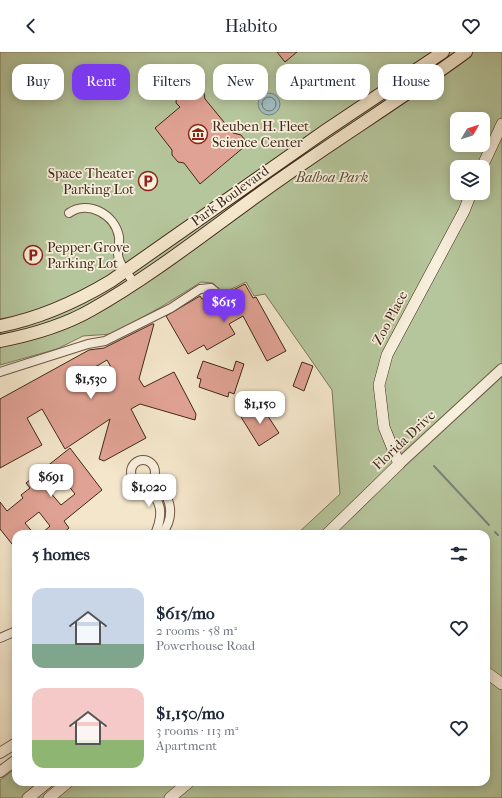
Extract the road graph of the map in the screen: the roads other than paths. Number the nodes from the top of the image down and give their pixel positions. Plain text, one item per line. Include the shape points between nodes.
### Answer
1 (442, 52) edge
2 (466, 52) edge
3 (502, 124) edge
4 (485, 160) edge
5 (468, 200) edge
6 (69, 214) dead end
7 (126, 271) junction
8 (134, 283) junction
9 (216, 292) dead end
10 (0, 326) edge
11 (0, 341) edge
12 (502, 369) edge
13 (0, 372) edge
14 (399, 464) junction
15 (154, 476) junction
16 (147, 483) junction
17 (157, 530) edge
18 (164, 530) edge
19 (331, 530) edge
20 (12, 633) edge
21 (0, 638) edge
22 (490, 675) edge
23 (502, 684) edge
24 (12, 746) edge
25 (0, 753) edge
26 (12, 763) edge
27 (0, 772) edge
28 (43, 786) edge
29 (63, 786) edge
30 (184, 786) edge
31 (28, 798) edge
32 (49, 798) edge
33 (170, 798) edge

1 - 7 main road, Park Boulevard via 318,135
2 - 8 main road, Park Boulevard
3 - 4 main road
5 - 14 main road, Zoo Place via 387,355 379,385 384,427
6 - 7 street via 78,208 90,208 111,221 119,238 119,260
7 - 8 street
7 - 10 main road, Park Boulevard via 84,297 49,313 23,322
8 - 11 main road, Park Boulevard via 90,311 55,327
9 - 13 street via 211,288 200,289 171,308 105,341
12 - 14 street, Florida Drive
14 - 19 main road, Florida Drive
15 - 16 street
15 - 16 street via 151,464 144,461 136,463 131,470 132,478 139,483
15 - 18 street via 165,490 171,505 170,518
16 - 17 street via 160,506 161,519
20 - 21 street
22 - 23 main road
24 - 25 street
26 - 27 street
28 - 31 main road
29 - 32 main road
30 - 33 main road

